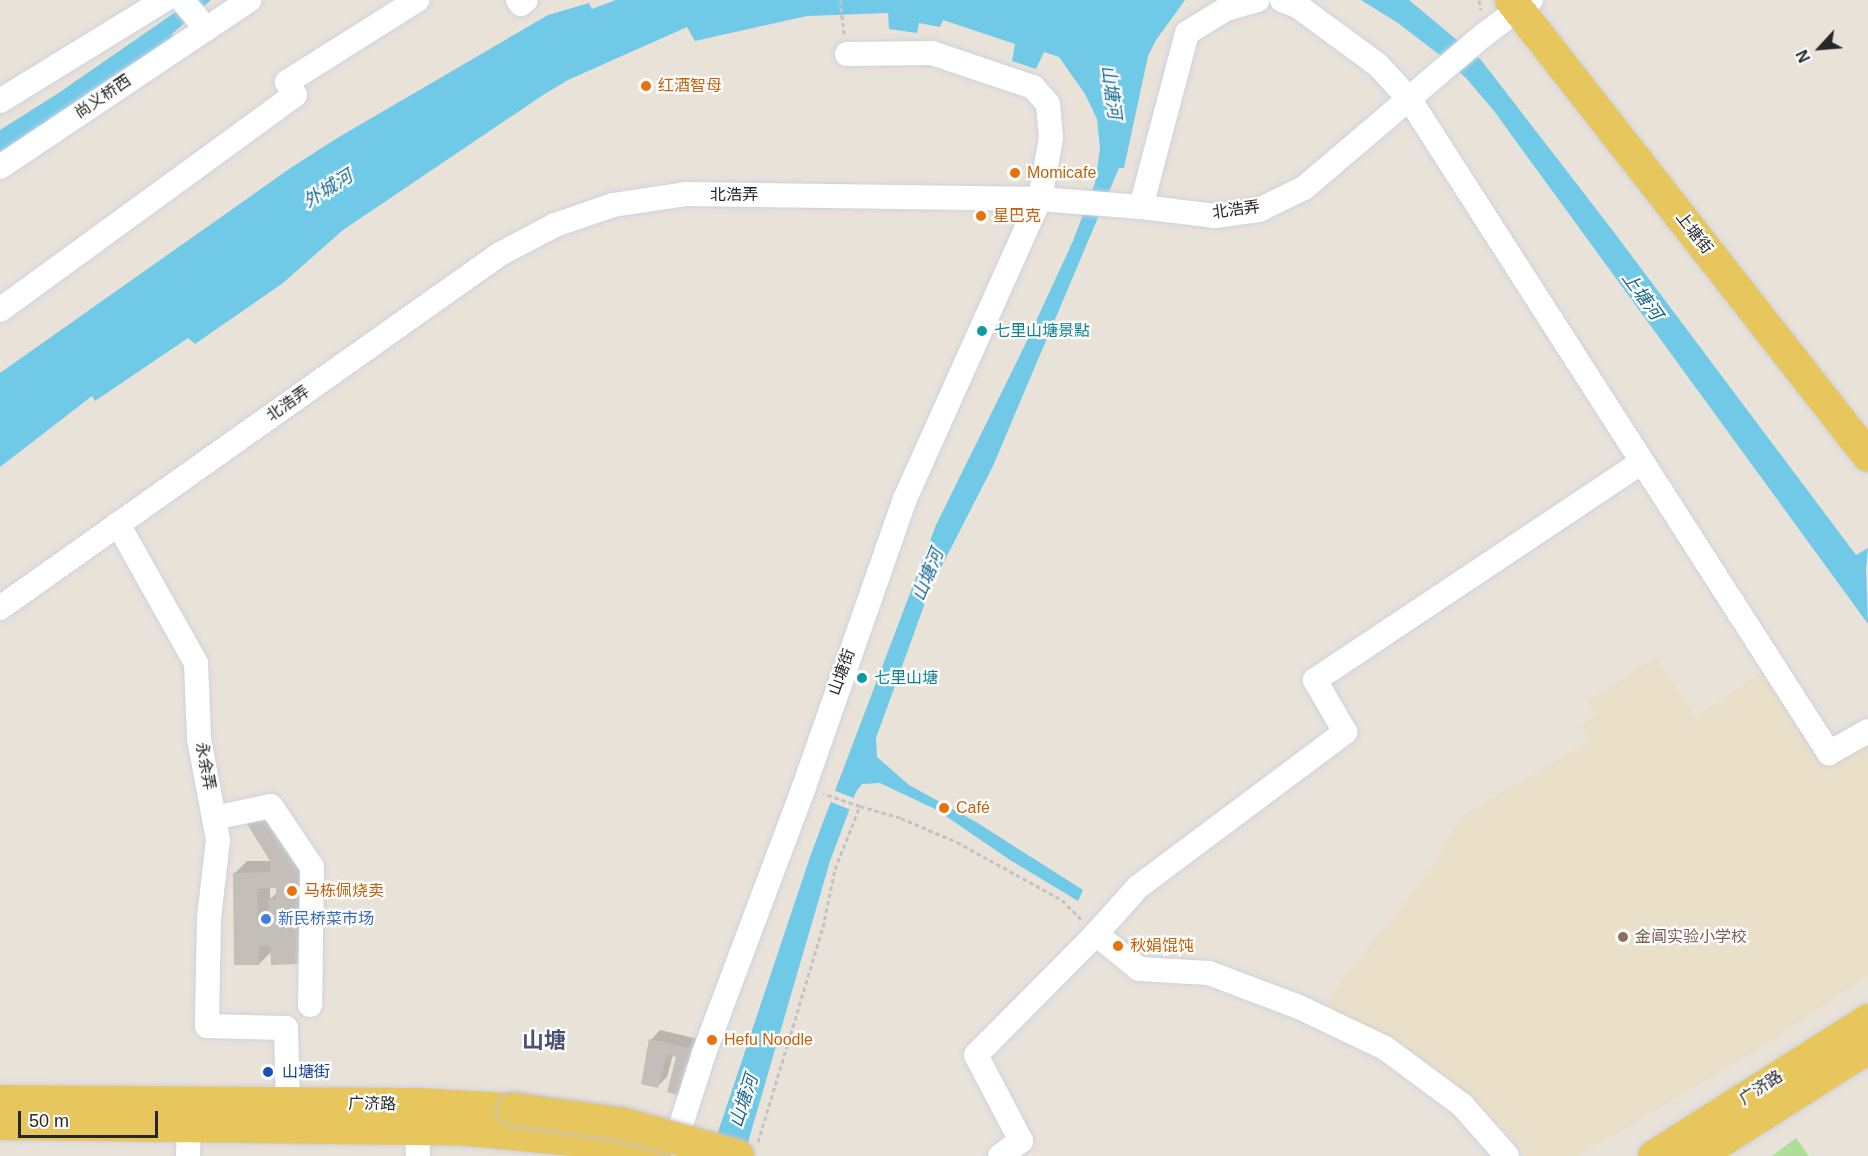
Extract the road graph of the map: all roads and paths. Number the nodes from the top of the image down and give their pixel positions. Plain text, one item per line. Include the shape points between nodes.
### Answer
1 (164, 0) edge
2 (249, 0) edge
3 (417, 0) edge
4 (518, 0) edge
5 (526, 0) edge
6 (840, 0) edge
7 (1258, 0) edge
8 (1282, 0) edge
9 (1521, 3) edge
10 (192, 12) edge
11 (845, 43) joint
12 (1410, 100) junction
13 (0, 101) edge
14 (0, 167) edge
15 (1040, 199) junction
16 (1131, 207) junction
17 (0, 310) edge
18 (1868, 456) edge
19 (1642, 462) junction
20 (118, 525) junction
21 (0, 608) edge
22 (1868, 730) edge
23 (831, 795) dead end
24 (860, 806) junction
25 (214, 818) junction
26 (1096, 934) junction
27 (310, 1005) dead end
28 (1868, 1020) edge
29 (1868, 1048) edge
30 (0, 1101) edge
31 (288, 1103) junction
32 (513, 1120) junction
33 (0, 1124) edge
34 (189, 1125) junction
35 (418, 1142) edge
36 (748, 1151) edge
37 (188, 1156) edge
38 (655, 1156) edge
39 (671, 1156) edge
40 (1000, 1156) edge
41 (1507, 1156) edge
42 (1654, 1156) edge
43 (1698, 1156) edge

1 - 13 street
2 - 10 street, 尚义桥西
3 - 17 street via 287,82 294,95
4 - 5 street via 520,4
6 - 11 path
7 - 16 street via 1226,9 1187,33
8 - 12 street via 1299,7 1378,65
9 - 12 street, 北浩弄
9 - 18 main road, 上塘街
10 - 14 street, 尚义桥西
11 - 15 street, 山塘街 via 932,53 1033,87 1048,104 1052,138
12 - 16 street, 北浩弄 via 1304,188 1259,210 1215,216
12 - 19 street
15 - 16 street, 北浩弄
15 - 20 street, 北浩弄 via 687,195 613,205 555,225 500,254
15 - 39 street, 山塘街 via 904,501 804,786 704,1053
19 - 22 street via 1829,753
19 - 26 street via 1315,680 1345,732 1137,887
20 - 21 street, 北浩弄
20 - 25 street, 永余弄 via 196,663 200,739
23 - 24 path
24 - 26 path via 902,818 957,842 1062,900
24 - 36 path via 834,869 823,927
25 - 27 street via 271,806 312,867
25 - 31 street, 永余弄 via 218,840 209,918 207,1026 286,1028
26 - 40 street via 976,1055 1021,1141
26 - 41 street via 1139,969 1209,973 1299,1007 1385,1048 1462,1105
28 - 42 main road, 广济路
29 - 43 main road, 广济路
30 - 31 main road, 广济路
31 - 32 main road, 广济路
32 - 35 main road, 广济路
32 - 36 main road, 广济路, bridge via 623,1124
32 - 38 main road, 广济路
33 - 34 main road, 广济路
34 - 35 main road, 广济路
34 - 37 street

